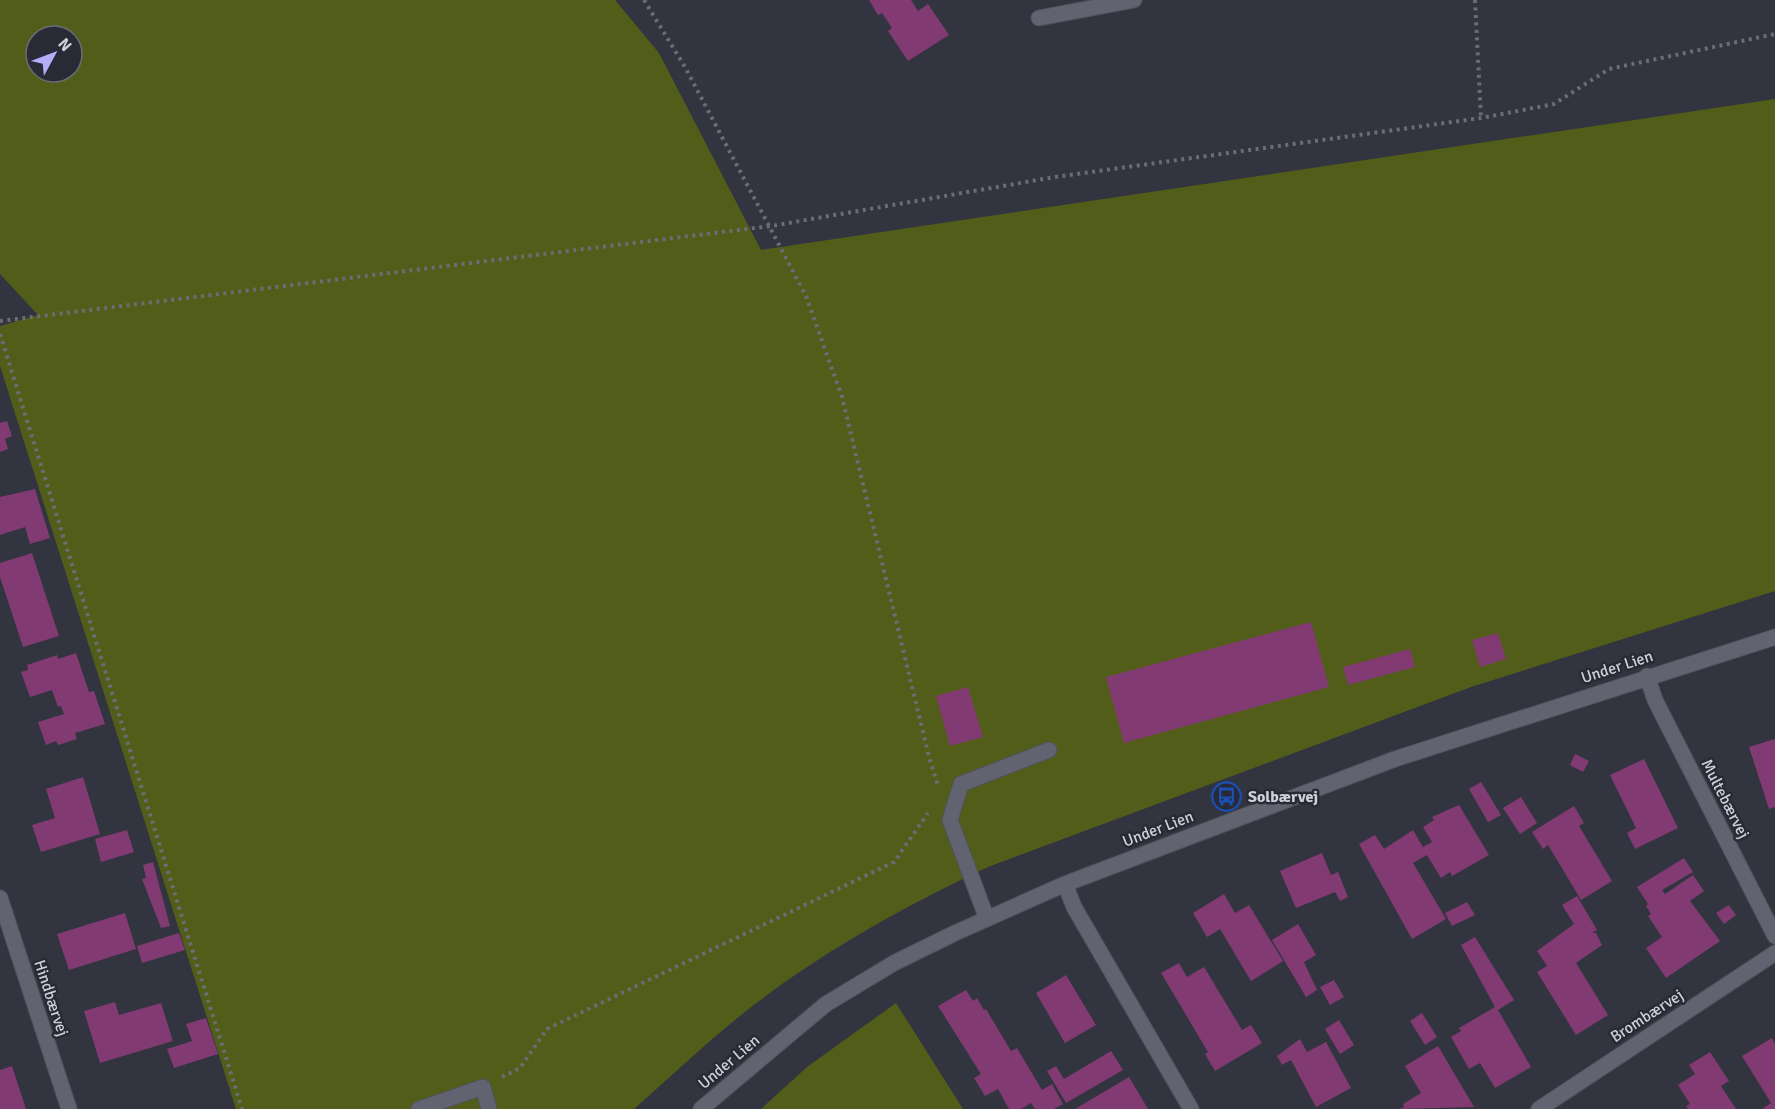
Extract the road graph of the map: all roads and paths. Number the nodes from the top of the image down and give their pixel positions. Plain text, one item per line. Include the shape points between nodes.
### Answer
1 (644, 0) edge
2 (1134, 0) edge
3 (1475, 0) edge
4 (1039, 18) dead end
5 (1775, 34) edge
6 (1481, 118) junction
7 (771, 226) junction
8 (0, 321) edge
9 (0, 334) edge
10 (1775, 637) edge
11 (1647, 676) junction
12 (1049, 750) dead end
13 (961, 784) junction
14 (941, 794) junction
15 (1065, 884) junction
16 (0, 898) edge
17 (987, 919) junction
18 (1775, 936) edge
19 (1775, 953) edge
20 (483, 1087) junction
21 (69, 1109) edge
22 (243, 1109) edge
23 (418, 1109) edge
24 (489, 1109) edge
25 (701, 1109) edge
26 (1191, 1109) edge
27 (1539, 1109) edge

1 - 7 path
2 - 4 street
3 - 6 path
5 - 6 path via 1610,69 1554,104
6 - 7 path via 1055,177
7 - 8 path
7 - 14 path via 806,296 842,397 928,757
9 - 22 path
10 - 11 street, Under Lien
11 - 15 street, Under Lien via 1395,759
11 - 18 street, Multebærvej via 1655,700
12 - 13 street
13 - 14 path
13 - 17 street via 950,820
14 - 20 path via 894,862 547,1029 520,1068
15 - 17 street, Under Lien
15 - 26 street via 1074,907
16 - 21 street, Hindbærvej
17 - 25 street, Under Lien via 894,963 826,1004
19 - 27 street, Brombærvej
20 - 23 street
20 - 24 street

